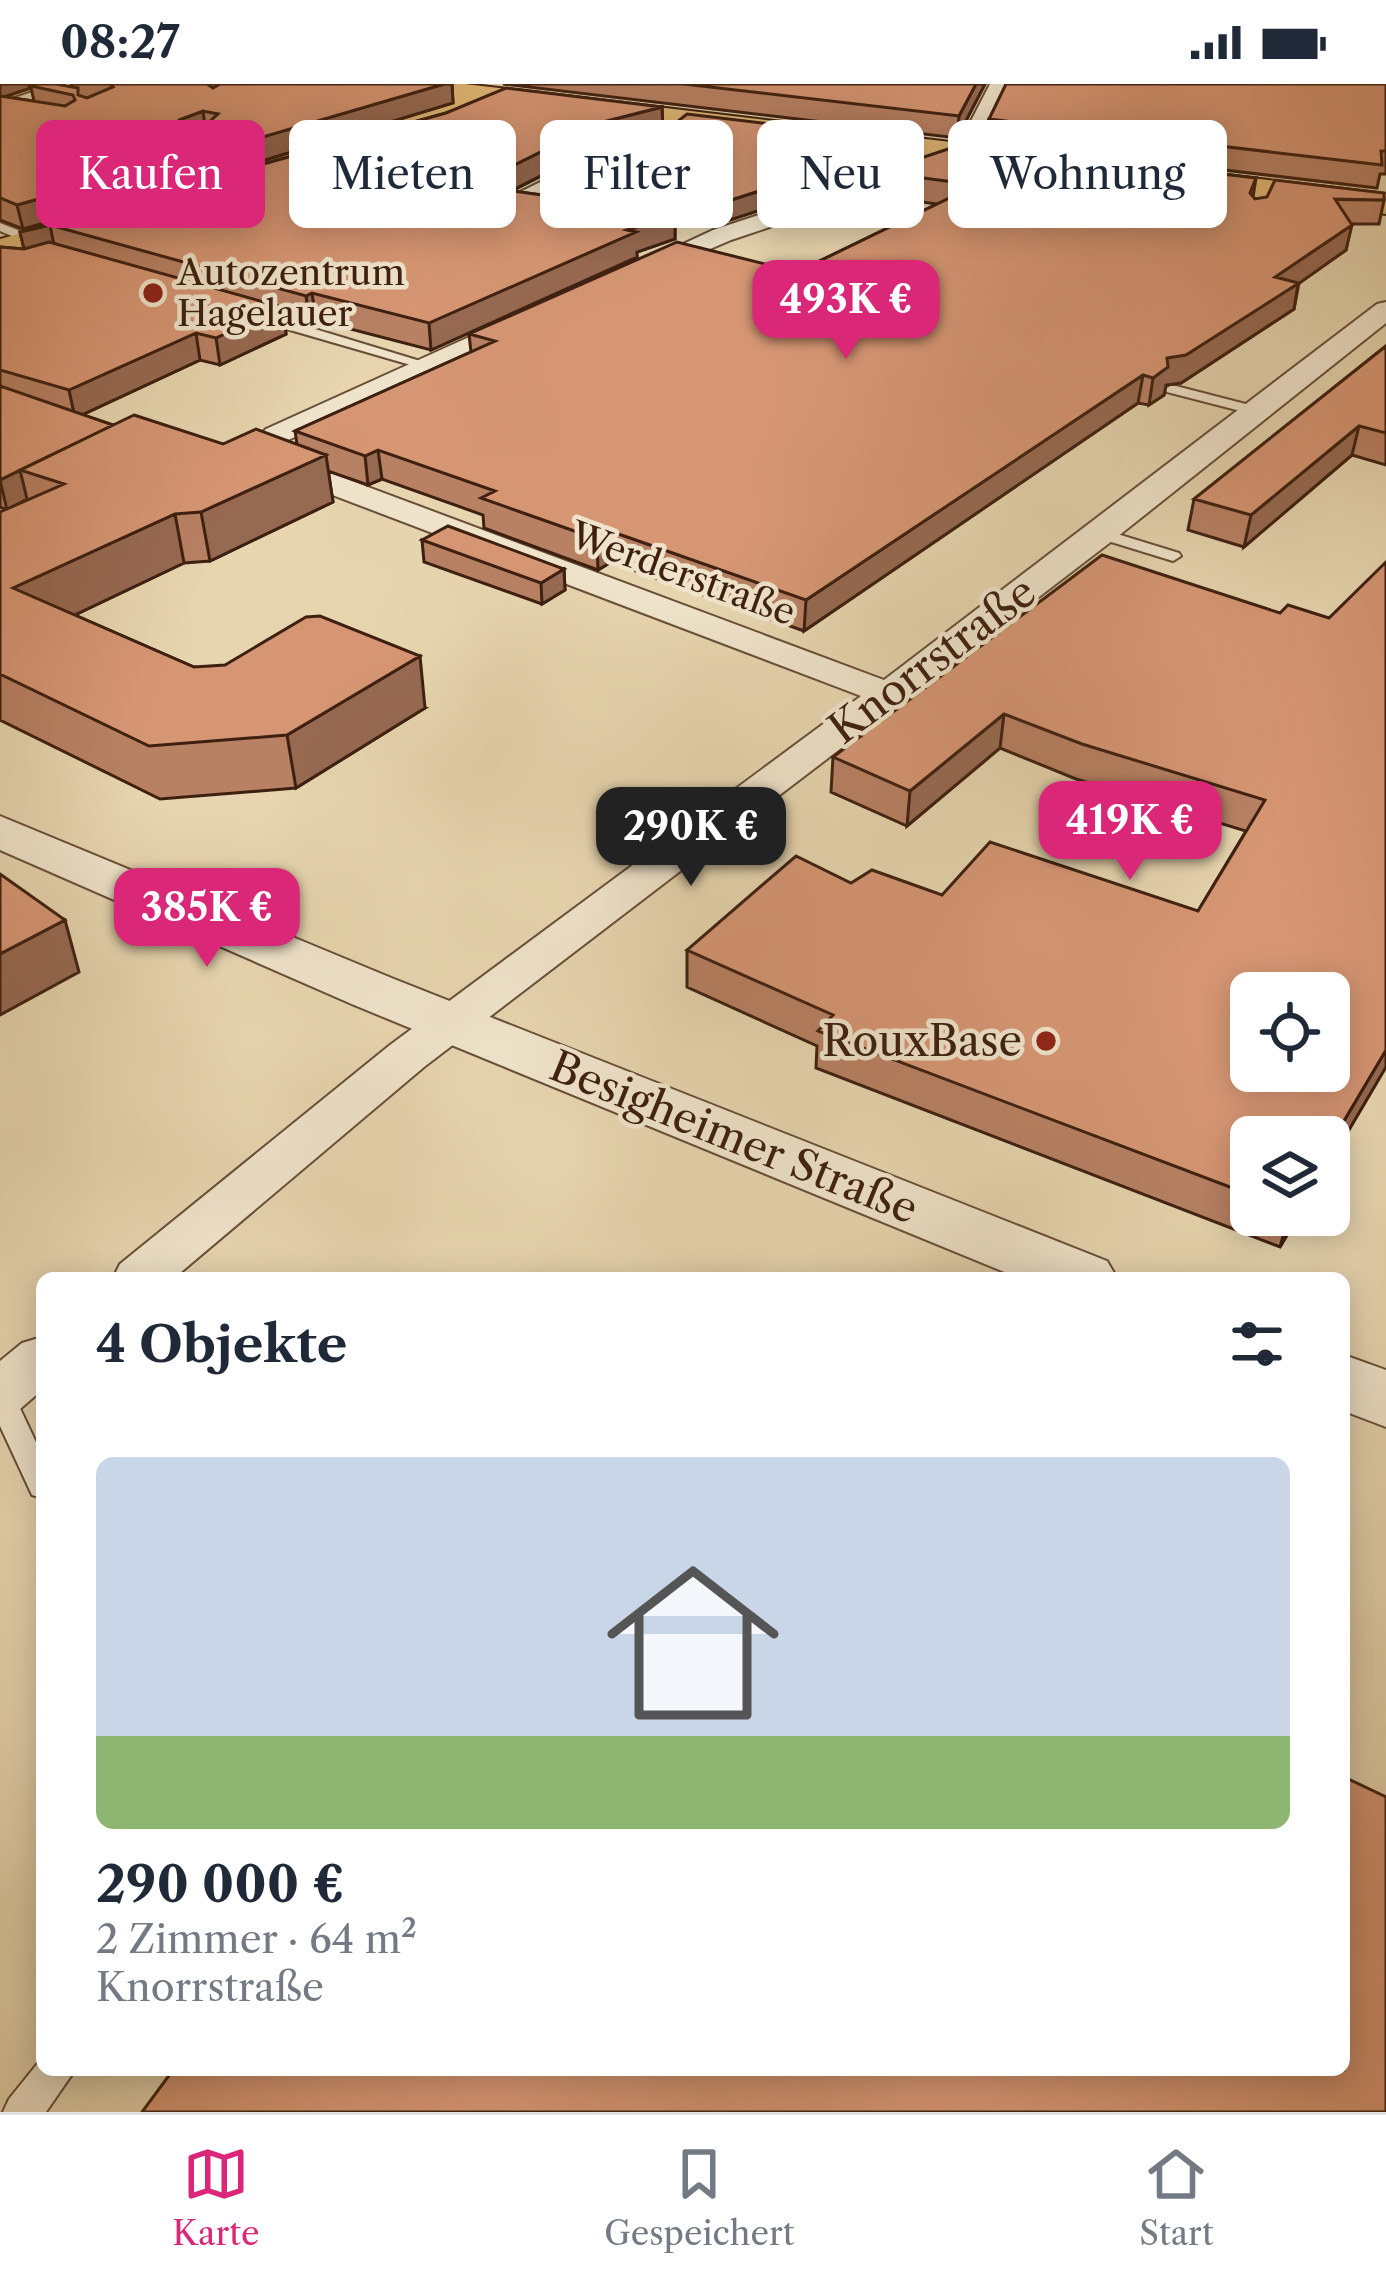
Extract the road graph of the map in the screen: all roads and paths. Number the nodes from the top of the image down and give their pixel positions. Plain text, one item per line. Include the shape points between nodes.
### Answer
1 (398, 84) edge
2 (1000, 84) edge
3 (501, 90) edge
4 (60, 93) edge
5 (1, 110) edge
6 (25, 113) edge
7 (982, 120) edge
8 (948, 152) edge
9 (948, 160) edge
10 (540, 188) edge
11 (1227, 194) edge
12 (1386, 204) edge
13 (540, 209) edge
14 (676, 228) edge
15 (722, 235) junction
16 (4, 246) edge
17 (607, 285) edge
18 (553, 310) edge
19 (1386, 310) edge
20 (248, 314) edge
21 (433, 367) junction
22 (1172, 389) edge
23 (1260, 412) junction
24 (1101, 535) junction
25 (1173, 556) dead end
26 (888, 694) junction
27 (0, 831) edge
28 (450, 1023) junction
29 (146, 1272) edge
30 (1069, 1272) edge
31 (36, 1363) edge
32 (1350, 1384) edge
33 (0, 1394) edge
34 (1386, 1399) edge
35 (36, 1473) edge
36 (51, 2076) edge
37 (22, 2112) edge

1 - 3 main road
2 - 7 street
3 - 8 main road via 686,125
3 - 16 main road via 142,190
3 - 16 main road via 437,125
4 - 5 street
5 - 6 lane
9 - 15 street
10 - 13 street via 510,201
11 - 12 main road
14 - 15 street
15 - 17 street
18 - 21 street, Werderstraße
19 - 23 street, Knorrstraße
20 - 21 lane
21 - 26 street, Werderstraße via 276,435 262,458
22 - 23 lane
23 - 24 street, Knorrstraße
24 - 25 lane
24 - 26 street, Knorrstraße
26 - 28 street, Knorrstraße
27 - 28 street, Besigheimer Straße
28 - 29 street, Knorrstraße
28 - 30 street, Besigheimer Straße
31 - 33 street
32 - 34 street
33 - 35 lane
36 - 37 lane

